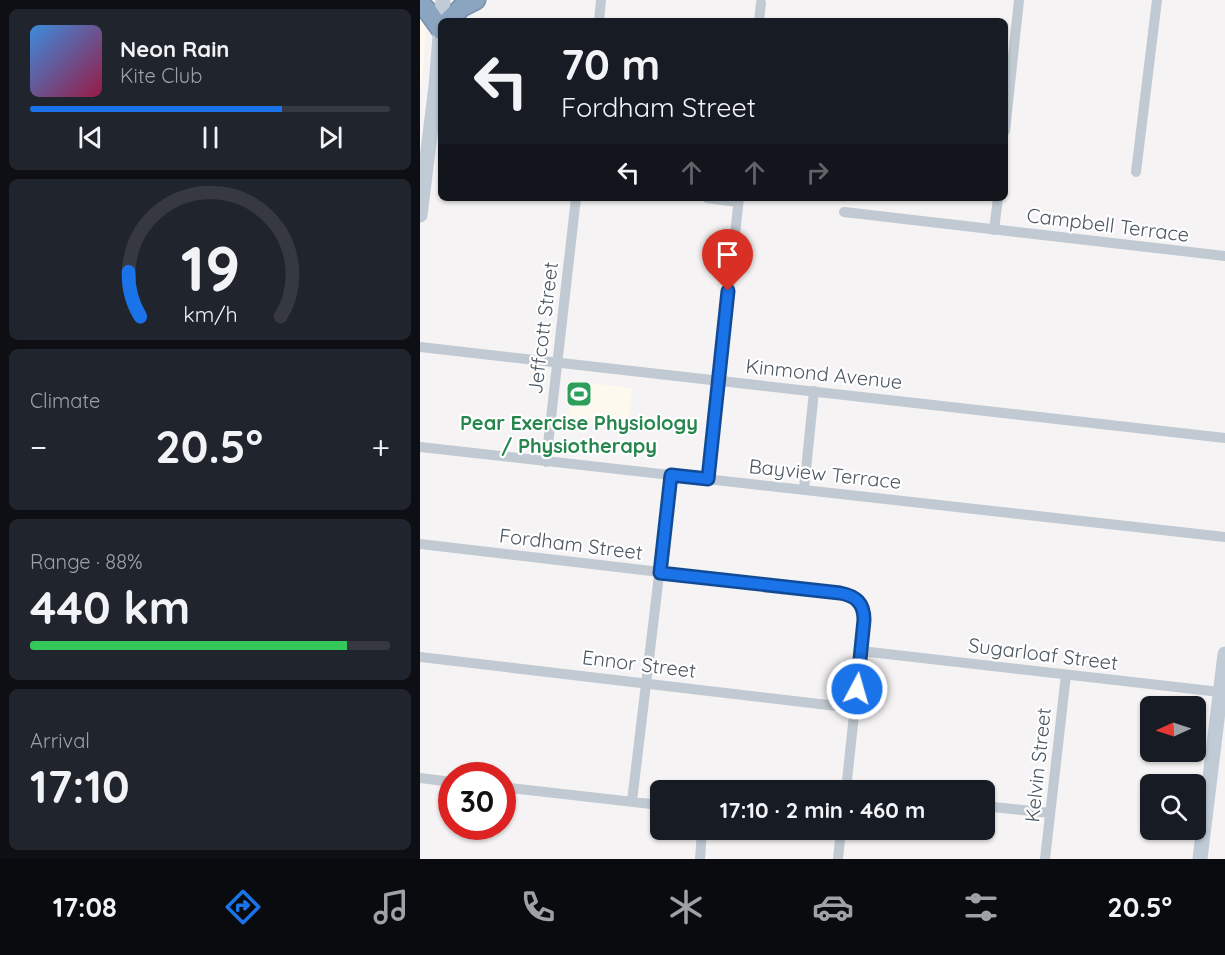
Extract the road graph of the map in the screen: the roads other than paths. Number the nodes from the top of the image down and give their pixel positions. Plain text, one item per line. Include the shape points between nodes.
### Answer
1 (443, 0) edge
2 (476, 0) edge
3 (602, 0) edge
4 (1019, 0) edge
5 (1157, 0) edge
6 (760, 3) dead end
7 (420, 4) edge
8 (441, 18) edge
9 (451, 18) edge
10 (599, 18) edge
11 (759, 18) edge
12 (438, 26) edge
13 (438, 53) edge
14 (1008, 88) edge
15 (423, 168) edge
16 (1136, 172) dead end
17 (576, 201) edge
18 (739, 201) edge
19 (998, 201) edge
20 (844, 212) dead end
21 (420, 214) edge
22 (994, 230) junction
23 (1225, 256) edge
24 (420, 347) edge
25 (557, 362) junction
26 (718, 381) junction
27 (814, 391) junction
28 (1225, 438) edge
29 (420, 447) edge
30 (546, 462) junction
31 (671, 475) junction
32 (708, 479) junction
33 (804, 489) junction
34 (1225, 537) edge
35 (420, 544) edge
36 (660, 573) junction
37 (861, 651) junction
38 (1225, 654) edge
39 (420, 657) edge
40 (1066, 675) junction
41 (647, 683) junction
42 (1220, 692) junction
43 (855, 708) junction
44 (420, 778) edge
45 (438, 780) edge
46 (847, 780) edge
47 (516, 789) edge
48 (632, 801) junction
49 (650, 804) edge
50 (995, 807) edge
51 (1050, 813) junction
52 (701, 840) edge
53 (840, 840) edge
54 (700, 859) edge
55 (838, 859) edge
56 (1045, 859) edge
57 (1200, 859) edge

1 - 8 main road
2 - 9 highway
3 - 10 street
4 - 14 street
5 - 16 street
6 - 11 street
7 - 12 highway
13 - 15 main road
15 - 21 main road
17 - 25 street, Jeffcott Street
18 - 26 street
19 - 22 street
20 - 22 street, Campbell Terrace
22 - 23 street, Campbell Terrace
24 - 25 street, Kinmond Avenue
25 - 26 street, Kinmond Avenue
25 - 30 street, Jeffcott Street
26 - 27 street, Kinmond Avenue
26 - 32 street
27 - 28 street, Kinmond Avenue
27 - 33 street
29 - 30 street, Bayview Terrace
30 - 31 street, Bayview Terrace
31 - 32 street, Bayview Terrace
31 - 36 street
32 - 33 street, Bayview Terrace
33 - 34 street, Bayview Terrace
35 - 36 street, Fordham Street
36 - 37 street, Fordham Street via 851,596 859,601 864,614
36 - 41 street
37 - 40 street, Sugarloaf Street
37 - 43 street
38 - 42 main road
39 - 41 street, Ennor Street
40 - 42 street, Sugarloaf Street
40 - 51 street, Kelvin Street
41 - 43 street, Ennor Street
41 - 48 street
42 - 57 main road
43 - 46 street
44 - 45 street
47 - 48 street
48 - 49 street
50 - 51 street
51 - 56 street, Kelvin Street
52 - 54 street
53 - 55 street

